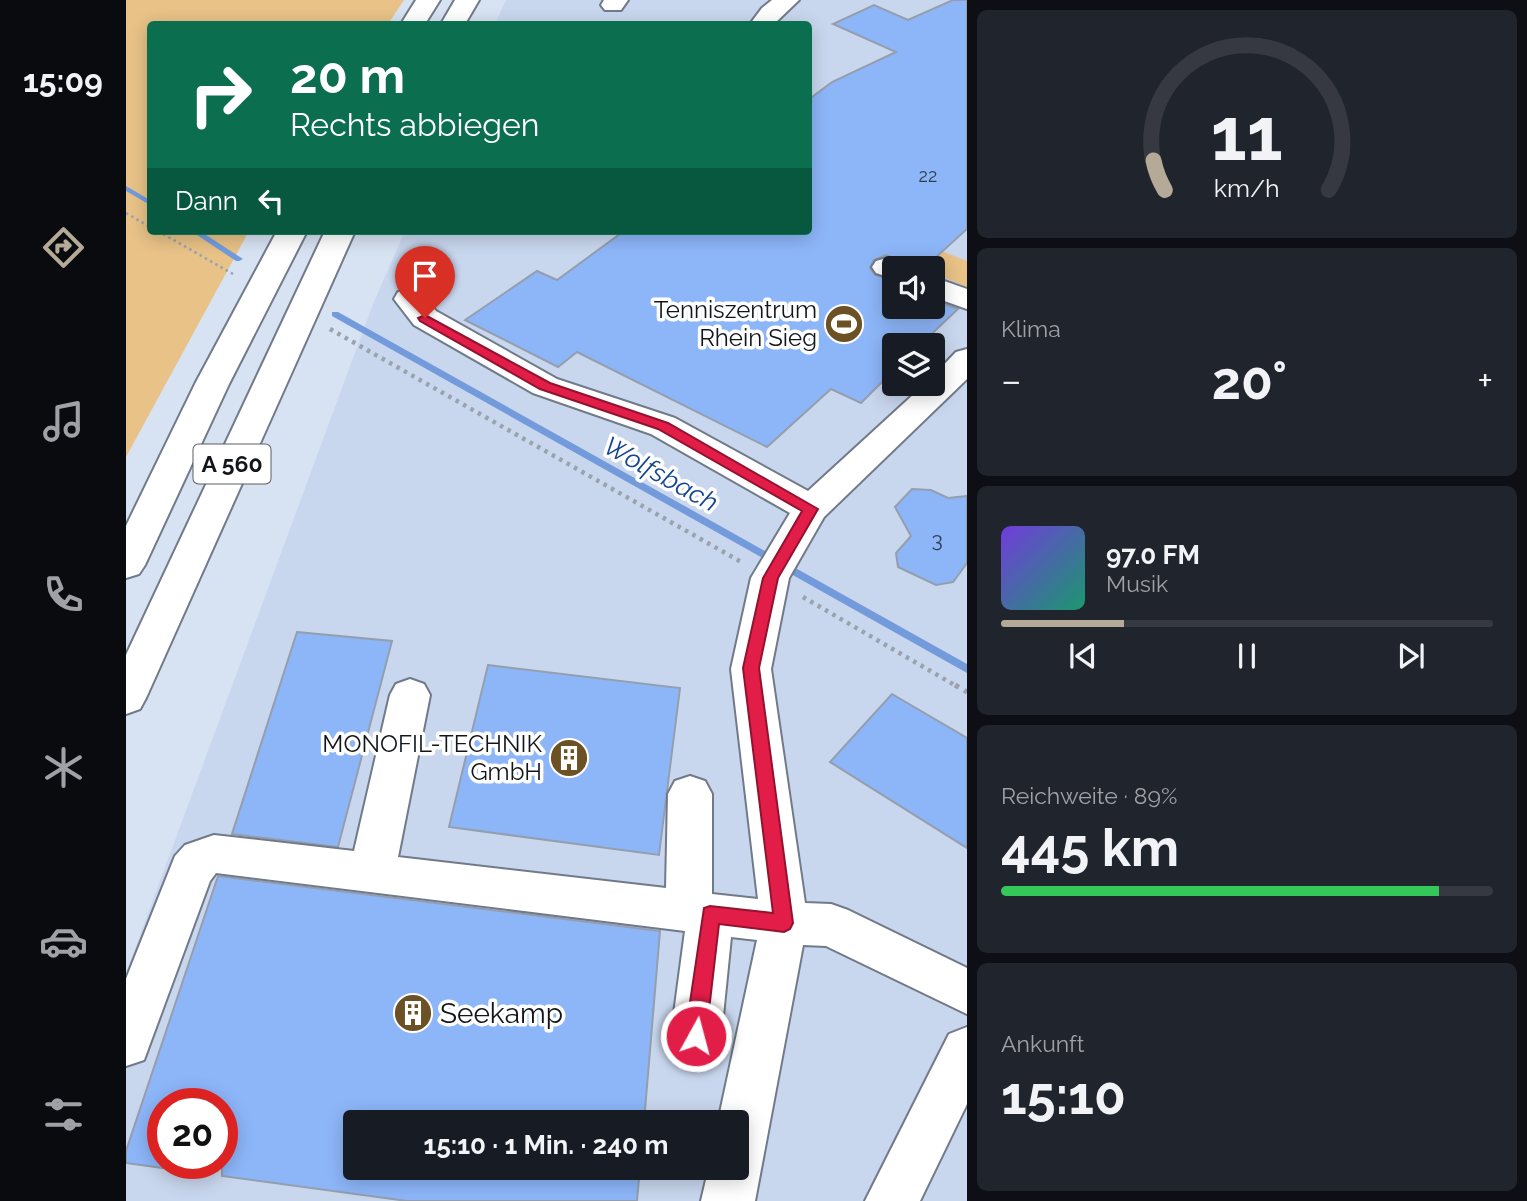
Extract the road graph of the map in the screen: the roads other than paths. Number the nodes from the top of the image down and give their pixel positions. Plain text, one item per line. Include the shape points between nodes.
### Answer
1 (428, 0) edge
2 (467, 0) edge
3 (787, 0) edge
4 (415, 21) edge
5 (455, 21) edge
6 (764, 21) edge
7 (290, 235) edge
8 (338, 235) edge
9 (945, 291) edge
10 (409, 299) dead end
11 (967, 300) edge
12 (967, 359) edge
13 (803, 523) junction
14 (126, 565) edge
15 (410, 695) dead end
16 (126, 698) edge
17 (690, 794) dead end
18 (372, 873) junction
19 (700, 912) junction
20 (784, 923) junction
21 (967, 992) edge
22 (696, 1036) dead end
23 (126, 1044) edge
24 (967, 1051) edge
25 (746, 1110) edge
26 (732, 1180) edge
27 (728, 1201) edge
28 (892, 1201) edge

1 - 4 main road
2 - 5 main road
3 - 6 main road
7 - 14 main road, A 560
8 - 16 main road, A 560
9 - 11 main road
10 - 13 main road via 425,318 545,386 663,426
12 - 13 main road
13 - 20 main road via 771,578 751,668
15 - 18 main road
17 - 19 main road
18 - 19 main road
18 - 23 main road via 214,854 201,859 191,870
19 - 20 main road
19 - 22 main road
20 - 21 main road via 831,925
20 - 25 main road
24 - 28 main road
26 - 27 main road

